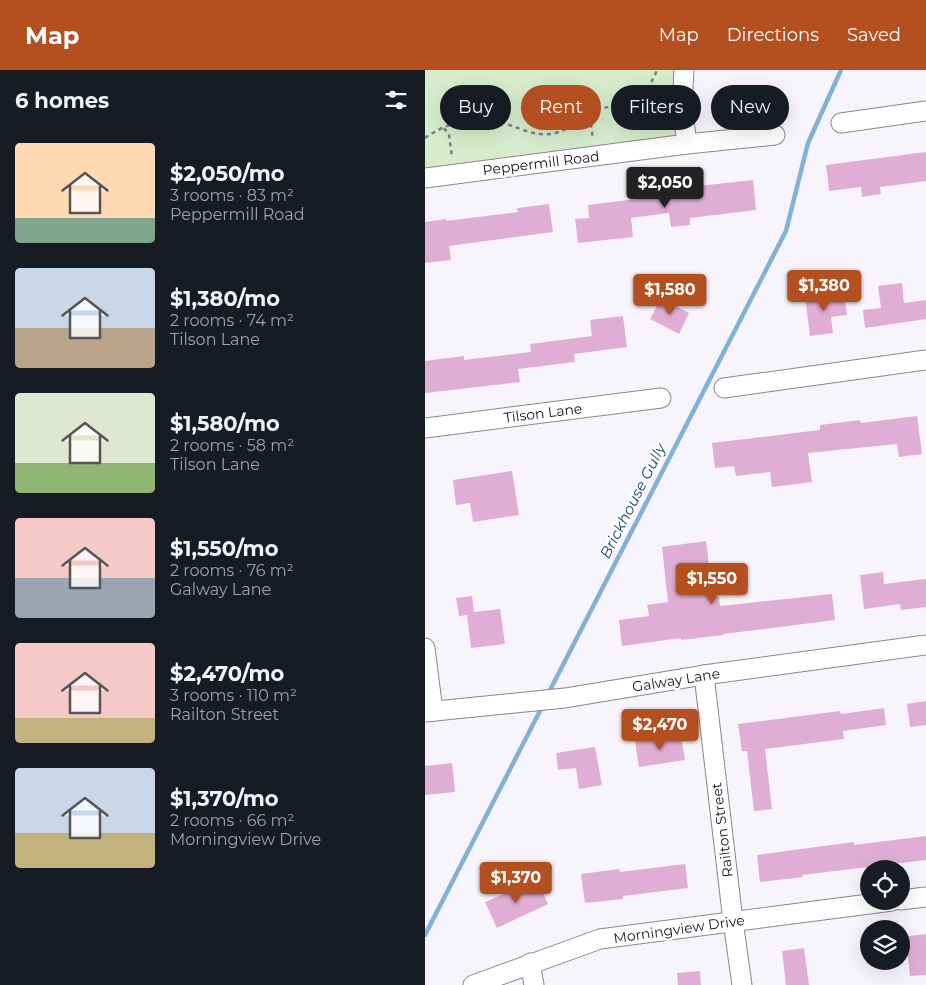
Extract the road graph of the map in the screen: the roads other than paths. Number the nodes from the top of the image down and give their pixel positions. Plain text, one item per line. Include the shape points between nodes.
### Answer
1 (685, 70) edge
2 (926, 111) edge
3 (841, 123) dead end
4 (775, 135) dead end
5 (687, 144) junction
6 (425, 178) edge
7 (926, 360) edge
8 (725, 388) dead end
9 (661, 398) dead end
10 (425, 428) edge
11 (926, 645) edge
12 (425, 648) edge
13 (704, 675) junction
14 (429, 711) edge
15 (926, 897) edge
16 (910, 899) edge
17 (860, 905) edge
18 (733, 921) junction
19 (530, 963) junction
20 (473, 985) edge
21 (534, 985) edge
22 (742, 985) edge

1 - 5 street via 682,105
2 - 3 street
4 - 5 street, Peppermill Road
5 - 6 street, Peppermill Road
7 - 8 street
9 - 10 street, Tilson Lane
11 - 13 street, Galway Lane
12 - 14 street
13 - 14 street, Galway Lane via 565,698
13 - 18 street, Railton Street
15 - 16 street
17 - 18 street, Morningview Drive
18 - 19 street, Morningview Drive via 600,939
18 - 22 street, Railton Street
19 - 20 street, Morningview Drive
19 - 21 street

